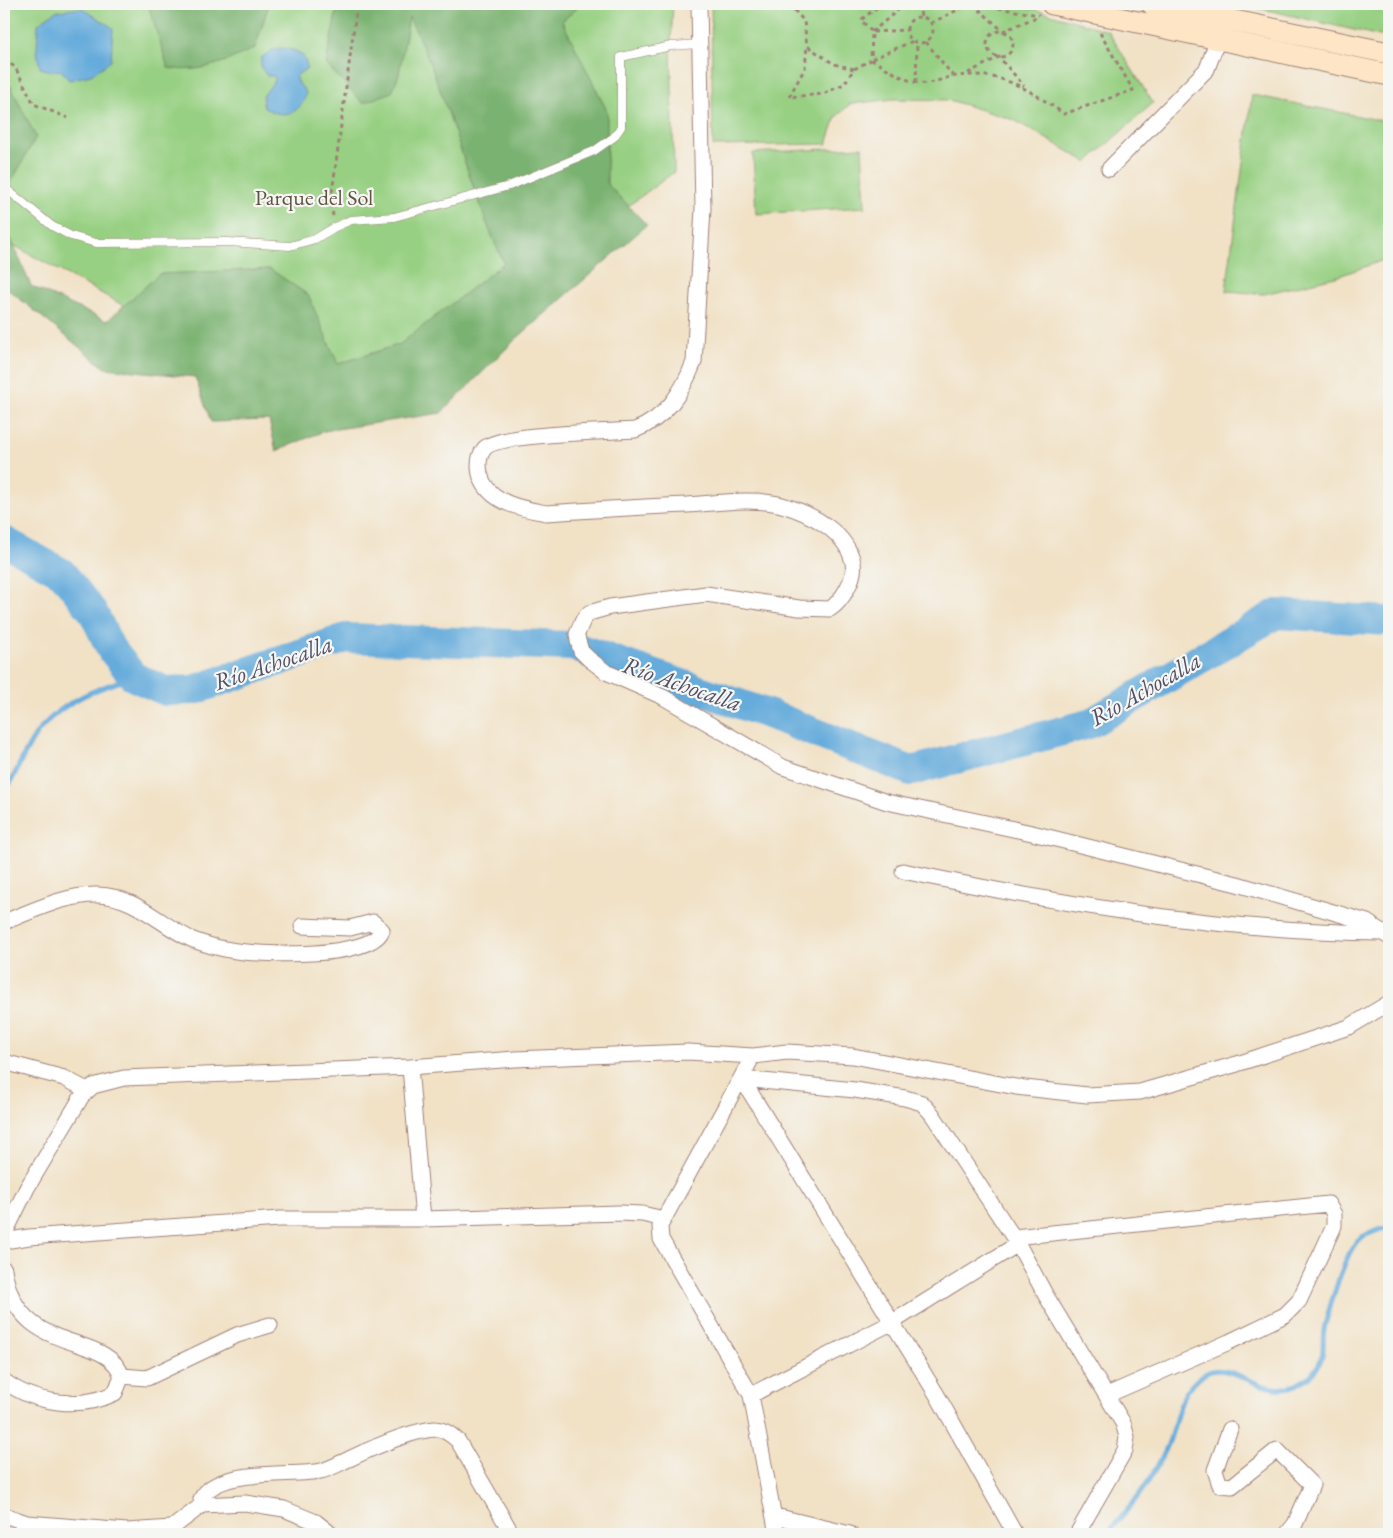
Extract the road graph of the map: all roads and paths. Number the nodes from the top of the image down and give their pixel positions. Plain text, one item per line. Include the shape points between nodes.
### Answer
1 (357, 4) edge
2 (699, 4) edge
3 (789, 4) edge
4 (881, 4) edge
5 (905, 4) edge
6 (919, 4) edge
7 (973, 4) edge
8 (1052, 4) edge
9 (1152, 4) edge
10 (921, 17) junction
11 (932, 23) junction
12 (907, 30) junction
13 (1092, 30) dead end
14 (1003, 31) junction
15 (872, 32) junction
16 (1218, 39) junction
17 (915, 42) junction
18 (926, 42) junction
19 (700, 44) junction
20 (807, 46) junction
21 (1389, 53) edge
22 (998, 56) junction
23 (4, 60) edge
24 (871, 60) junction
25 (854, 69) junction
26 (966, 75) junction
27 (1389, 75) edge
28 (953, 76) junction
29 (916, 82) junction
30 (1026, 87) junction
31 (68, 118) dead end
32 (1109, 169) dead end
33 (4, 187) edge
34 (335, 227) junction
35 (903, 871) dead end
36 (4, 922) edge
37 (302, 926) dead end
38 (1388, 934) edge
39 (1389, 1003) edge
40 (753, 1056) junction
41 (4, 1062) edge
42 (410, 1067) junction
43 (742, 1079) junction
44 (87, 1090) junction
45 (423, 1219) junction
46 (664, 1219) junction
47 (4, 1235) edge
48 (4, 1241) edge
49 (1016, 1241) junction
50 (4, 1269) edge
51 (891, 1323) junction
52 (270, 1325) dead end
53 (122, 1376) junction
54 (4, 1381) edge
55 (1107, 1395) junction
56 (752, 1396) junction
57 (1230, 1429) dead end
58 (202, 1505) junction
59 (4, 1515) edge
60 (775, 1516) junction
61 (141, 1532) edge
62 (331, 1534) edge
63 (512, 1534) edge
64 (777, 1534) edge
65 (850, 1534) edge
66 (1015, 1534) edge
67 (1077, 1534) edge
68 (1287, 1534) edge

1 - 34 path via 331,201
2 - 19 street
3 - 20 path via 804,21
4 - 15 path via 861,20
5 - 15 path
6 - 10 path
7 - 11 path
7 - 14 path
7 - 14 path via 1040,16
8 - 16 main road
9 - 21 main road
10 - 11 path
10 - 12 path via 913,19
11 - 18 path via 933,32
12 - 15 path
12 - 17 path
13 - 30 path via 1100,33 1133,90 1064,114
14 - 22 path via 1013,44 1010,52
14 - 22 path via 991,34 987,41 991,53
15 - 24 path
16 - 27 main road
16 - 32 street via 1207,69
17 - 18 path
17 - 24 path
17 - 29 path
18 - 28 path
19 - 34 lane via 671,46 621,57 621,127 614,137 594,151 509,186 394,217 351,220
19 - 38 street via 702,209 694,362 687,380 665,412 648,425 635,430 524,437 492,443 480,456 480,475 485,487 499,498 515,507 546,514 738,501 781,505 812,517 834,531 848,550 852,570 843,596 830,609 706,594 610,607 589,613 579,628 581,651 606,672 663,697 783,767 887,802 1032,833 1237,884 1367,922
20 - 25 path via 834,64
20 - 25 path via 805,68 789,97 823,94 844,84
22 - 26 path
22 - 30 path
23 - 31 path via 15,67 34,104
24 - 25 path
24 - 29 path via 905,80
26 - 28 path
26 - 30 path via 1004,80
28 - 29 path via 944,80
33 - 34 lane via 52,226 96,243 228,242 290,246 315,239
35 - 38 street via 1108,911 1313,932
36 - 37 street via 74,897 98,895 124,899 193,940 231,950 343,951 374,941 382,930 372,922 350,928
39 - 40 street via 1349,1027 1140,1092 1087,1096 1025,1088 853,1056 787,1052
40 - 42 street via 688,1052 515,1058
40 - 43 street
41 - 44 street via 64,1078
42 - 44 street via 124,1078
42 - 45 street
43 - 46 street
43 - 49 street via 879,1094 922,1104
43 - 51 street
44 - 47 street via 27,1188
45 - 46 street via 618,1213
45 - 48 street via 280,1220
46 - 56 street via 660,1226 662,1239
49 - 51 street
49 - 55 street
49 - 55 street via 1328,1204 1334,1214 1334,1226 1299,1301 1286,1314
50 - 53 street via 11,1294 32,1324 63,1340 106,1354 119,1366
51 - 56 street
51 - 66 street via 937,1395
52 - 53 street via 237,1335 147,1378
53 - 54 street via 116,1393 104,1399 78,1402 36,1398
55 - 67 street via 1123,1422 1125,1450
56 - 60 street
57 - 68 street via 1215,1470 1220,1485 1232,1486 1277,1450 1312,1485 1295,1524
58 - 61 street via 172,1528
58 - 62 street via 245,1502 272,1506 316,1522
58 - 63 street via 201,1499 207,1491 226,1482 250,1476 321,1471 368,1450 437,1429 446,1431 458,1441
59 - 61 street via 27,1523
60 - 64 street
60 - 65 street

